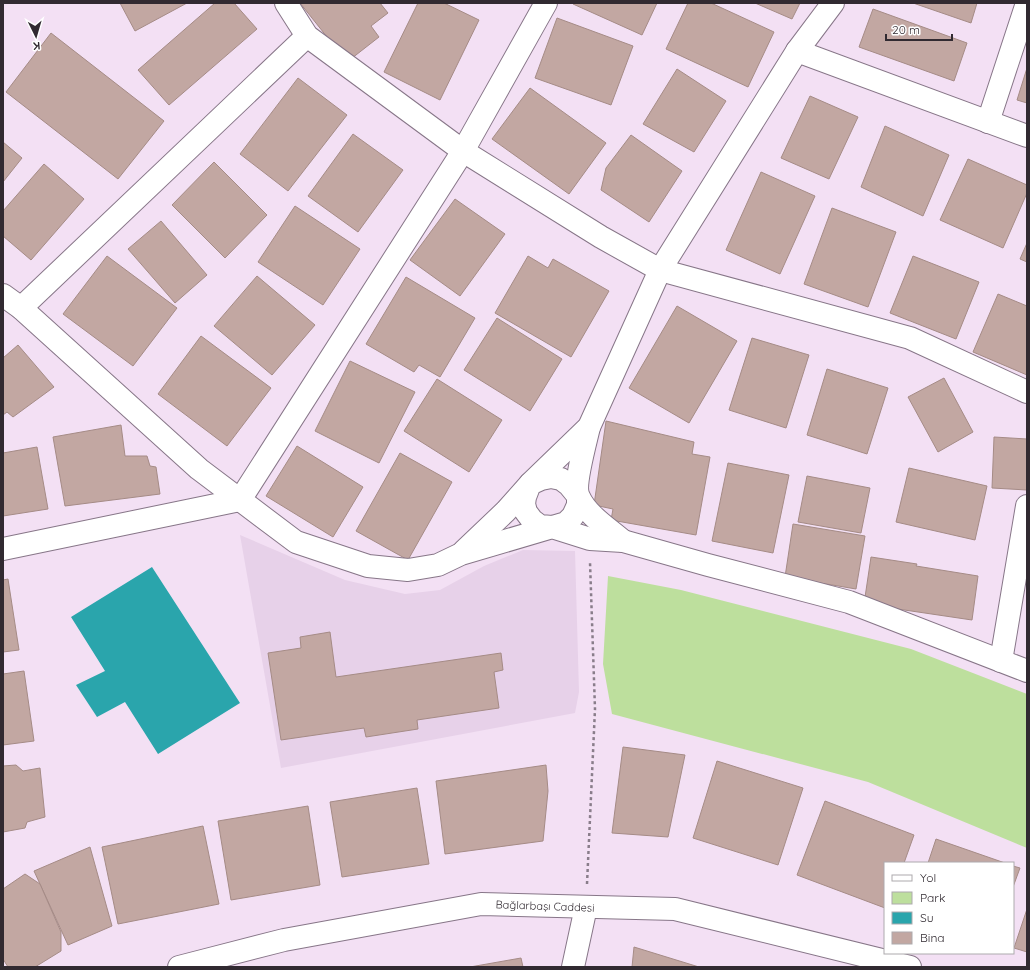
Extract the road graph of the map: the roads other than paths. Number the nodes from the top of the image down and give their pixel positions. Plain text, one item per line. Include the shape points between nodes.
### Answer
1 (286, 3) edge
2 (546, 3) edge
3 (833, 3) edge
4 (1027, 3) edge
5 (307, 36) junction
6 (797, 50) junction
7 (988, 122) junction
8 (1027, 136) edge
9 (463, 151) junction
10 (660, 270) junction
11 (3, 295) edge
12 (21, 308) junction
13 (1027, 392) edge
14 (589, 427) junction
15 (530, 484) junction
16 (578, 496) junction
17 (240, 500) junction
18 (1027, 506) edge
19 (552, 528) junction
20 (623, 541) junction
21 (3, 549) edge
22 (461, 554) junction
23 (1001, 661) junction
24 (1027, 671) edge
25 (586, 907) junction
26 (179, 967) edge
27 (573, 967) edge
28 (910, 967) edge

1 - 5 street
2 - 9 street
3 - 6 street
4 - 7 street
5 - 9 street
5 - 12 street
6 - 7 street
6 - 10 street
7 - 8 street
9 - 10 street via 601,237
9 - 17 street
10 - 13 street via 910,338
10 - 14 street
11 - 12 street
12 - 17 street via 199,469
14 - 15 street
14 - 16 street via 579,474
15 - 16 street via 551,477 569,485
15 - 19 street via 524,504 526,512 540,526
15 - 22 street
16 - 19 street via 578,506 573,516 566,523
16 - 20 street via 587,509
17 - 21 street
17 - 22 street via 296,542 368,566 408,570 438,565
18 - 23 street
19 - 20 street via 590,539
19 - 22 street
20 - 23 street via 848,602
23 - 24 street
25 - 26 street, Bağlarbaşı Caddesi via 480,904 284,940
25 - 27 street
25 - 28 street, Bağlarbaşı Caddesi via 675,909

